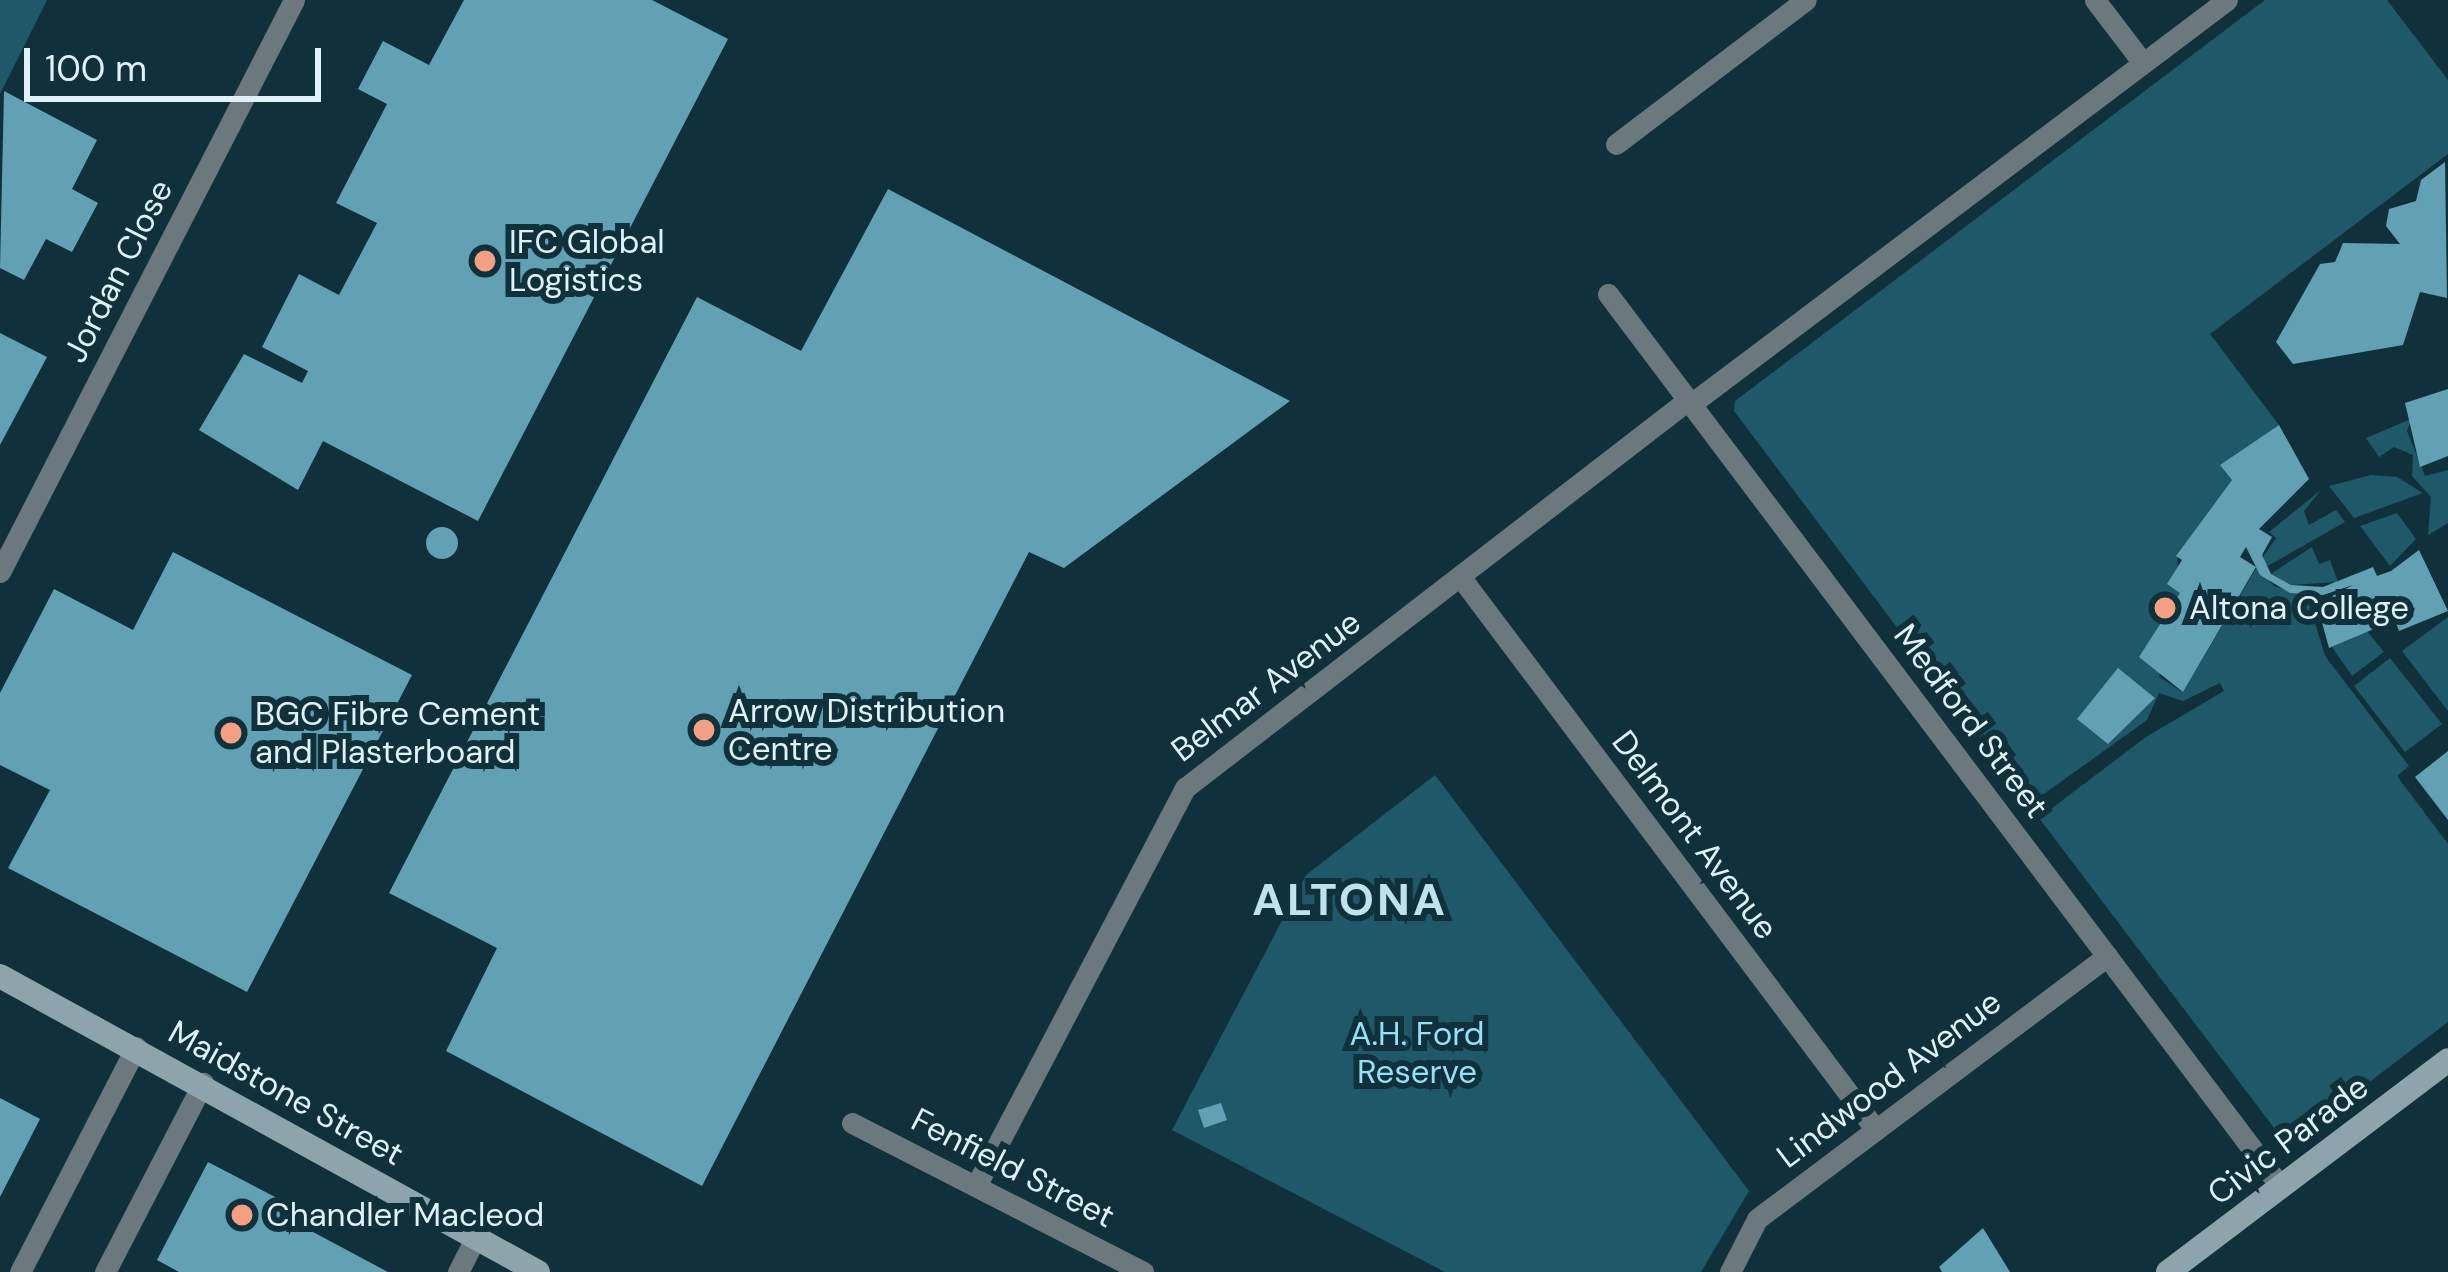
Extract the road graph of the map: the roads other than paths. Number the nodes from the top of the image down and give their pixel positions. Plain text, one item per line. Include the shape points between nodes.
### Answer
1 (294, 0) edge
2 (1807, 0) edge
3 (2095, 0) edge
4 (2227, 0) edge
5 (2143, 63) junction
6 (1616, 144) dead end
7 (1608, 294) dead end
8 (1692, 405) junction
9 (0, 572) edge
10 (1462, 579) junction
11 (2108, 956) junction
12 (0, 976) edge
13 (136, 1047) junction
14 (2448, 1060) edge
15 (203, 1083) junction
16 (852, 1123) dead end
17 (1876, 1130) junction
18 (976, 1186) junction
19 (2281, 1187) junction
20 (476, 1238) junction
21 (20, 1272) edge
22 (105, 1272) edge
23 (458, 1272) edge
24 (538, 1272) edge
25 (1143, 1272) edge
26 (1730, 1272) edge
27 (2168, 1272) edge

1 - 9 street, Jordan Close
2 - 6 street
3 - 5 street
4 - 5 street, Belmar Avenue
5 - 8 street, Belmar Avenue
7 - 8 street, Medford Street
8 - 10 street, Belmar Avenue
8 - 11 street, Medford Street
10 - 17 street, Delmont Avenue
10 - 18 street, Belmar Avenue via 1185,788
11 - 17 street, Lindwood Avenue
11 - 19 street, Medford Street
12 - 13 main road, Maidstone Street
13 - 15 main road, Maidstone Street
13 - 21 street
14 - 19 main road, Civic Parade
15 - 20 main road, Maidstone Street
15 - 22 street
16 - 18 street, Fenfield Street
17 - 26 street, Lindwood Avenue via 1757,1219
18 - 25 street, Fenfield Street
19 - 27 main road, Civic Parade
20 - 23 street
20 - 24 main road, Maidstone Street

